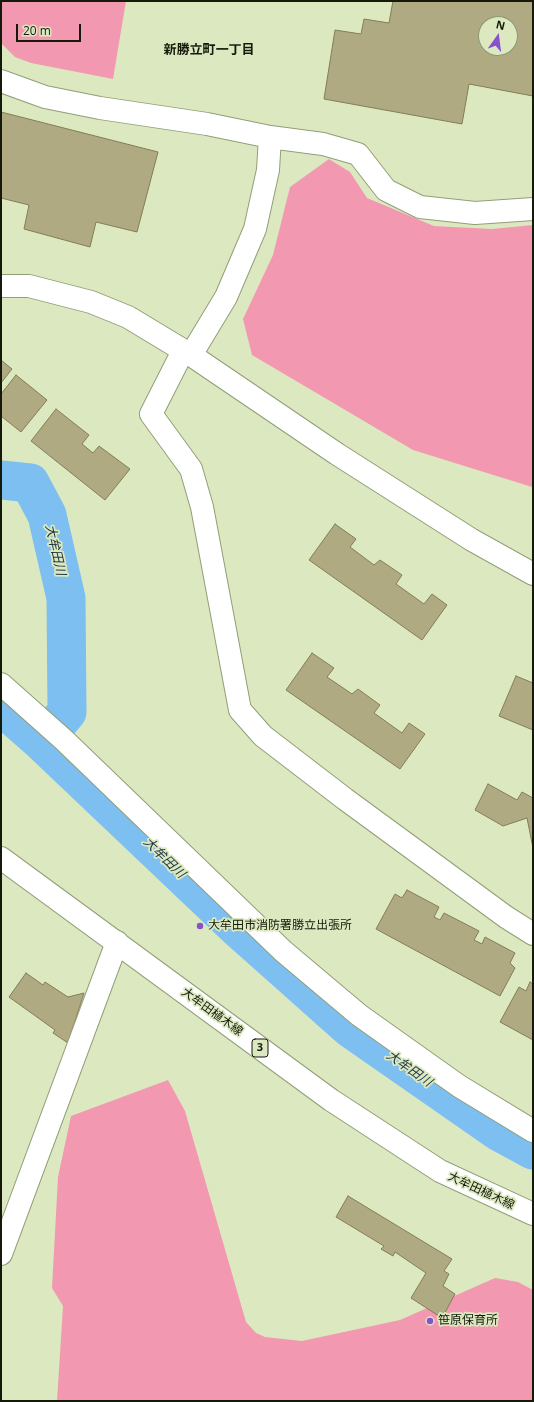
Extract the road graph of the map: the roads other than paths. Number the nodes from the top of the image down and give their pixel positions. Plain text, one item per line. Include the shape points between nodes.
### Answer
1 (1, 81) edge
2 (270, 136) junction
3 (533, 209) edge
4 (1, 286) edge
5 (187, 353) junction
6 (533, 574) edge
7 (1, 684) edge
8 (1, 858) edge
9 (533, 934) edge
10 (117, 942) junction
11 (533, 1130) edge
12 (533, 1214) edge
13 (1, 1254) edge

1 - 2 street via 45,97
2 - 3 street via 323,144 358,154 386,190 420,207 474,213
2 - 5 street via 268,170 255,229 226,297
4 - 5 street via 29,286 91,302 128,317
5 - 6 street via 337,454 466,536
5 - 9 street via 151,414 191,469 202,507 240,710 263,736 506,917
7 - 11 street via 64,740 282,951 354,1010 459,1086
8 - 10 street, 大牟田植木線 / 3
10 - 12 street, 大牟田植木線 / 3 via 337,1104 440,1171
10 - 13 street

